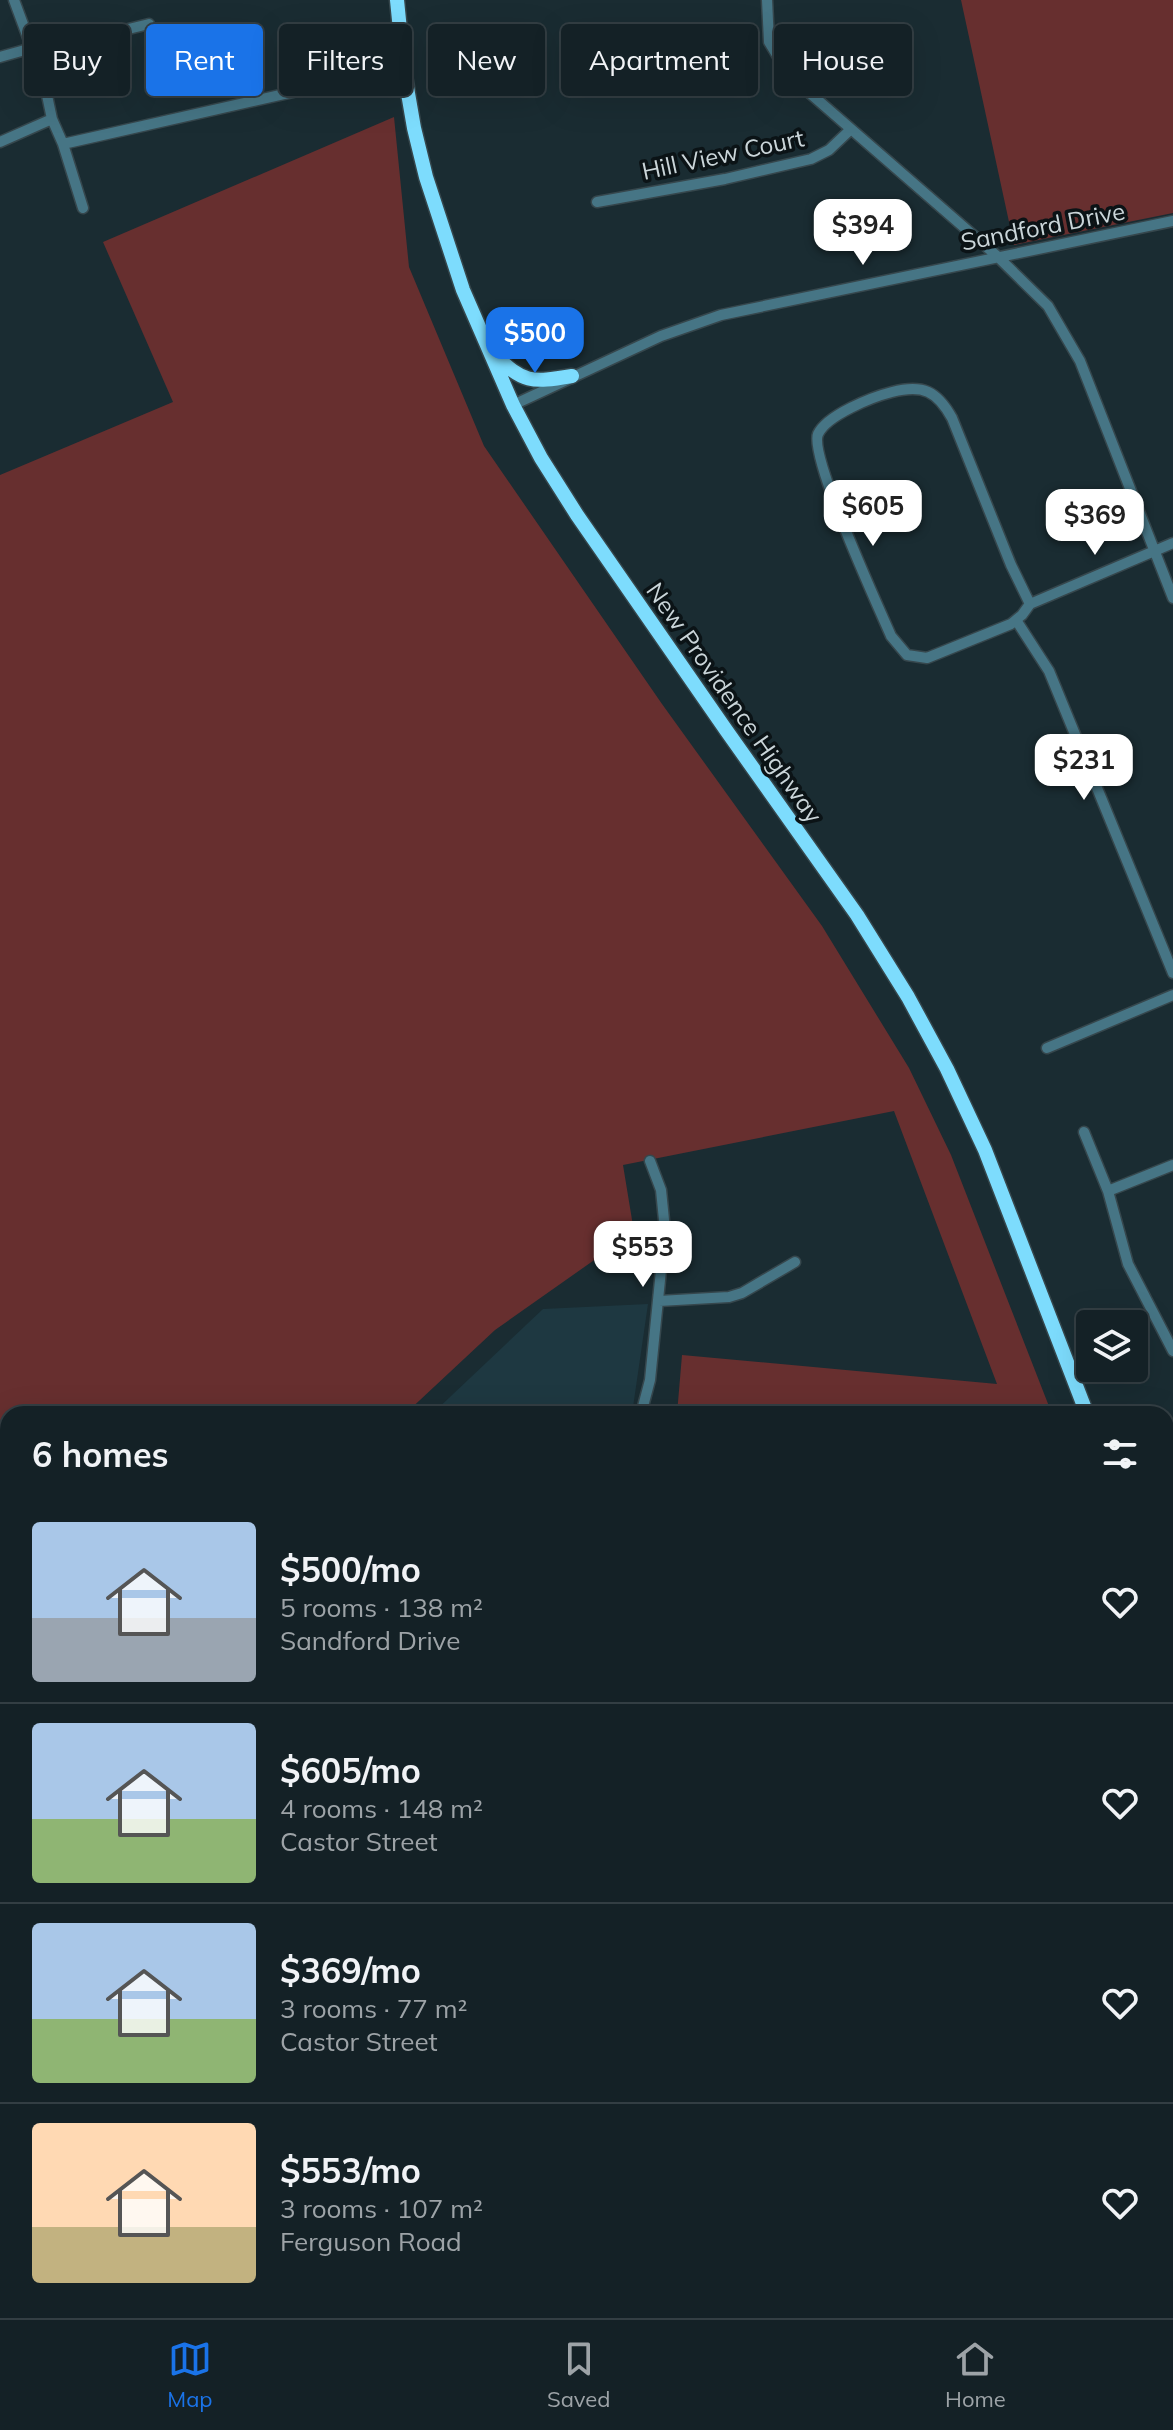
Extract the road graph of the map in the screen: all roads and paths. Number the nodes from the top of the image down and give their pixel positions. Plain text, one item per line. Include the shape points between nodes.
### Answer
1 (14, 0) edge
2 (397, 0) edge
3 (767, 0) edge
4 (24, 26) edge
5 (24, 52) edge
6 (0, 57) edge
7 (279, 95) edge
8 (47, 96) edge
9 (52, 119) junction
10 (850, 130) junction
11 (0, 142) edge
12 (63, 144) junction
13 (597, 202) dead end
14 (83, 208) dead end
15 (1173, 221) edge
16 (997, 256) junction
17 (487, 348) junction
18 (572, 376) junction
19 (513, 405) junction
20 (1173, 543) edge
21 (1154, 550) junction
22 (1173, 598) edge
23 (1030, 604) junction
24 (1016, 620) junction
25 (1173, 973) edge
26 (1173, 995) edge
27 (1047, 1048) dead end
28 (1084, 1132) dead end
29 (650, 1161) dead end
30 (1173, 1165) edge
31 (1108, 1191) junction
32 (795, 1262) dead end
33 (659, 1301) junction
34 (1173, 1351) edge
35 (643, 1406) edge
36 (1084, 1406) edge

1 - 4 street
2 - 17 highway, New Providence Highway via 423,165
3 - 10 street via 769,42 778,58 789,75
5 - 6 street
7 - 12 street
8 - 9 street
9 - 11 street
9 - 12 street
10 - 13 street, Hill View Court via 811,159
10 - 16 street
12 - 14 street
15 - 16 street, Sandford Drive
16 - 18 street, Sandford Drive via 721,315
16 - 21 street via 1048,306 1066,333
17 - 18 highway via 515,375 532,380
17 - 19 highway, New Providence Highway
18 - 19 street, Sandford Drive
19 - 36 highway, New Providence Highway via 577,515 857,915 908,997 985,1150
20 - 21 street
21 - 22 street
21 - 23 street
23 - 24 street
23 - 24 street via 942,400 923,389 889,392 840,413 819,431 816,441 825,476 891,636 907,655 927,658
24 - 25 street via 1049,671
26 - 27 street
28 - 31 street
29 - 33 street via 661,1190 665,1230
30 - 31 street
31 - 34 street via 1128,1264
32 - 33 street via 742,1293
33 - 35 street

